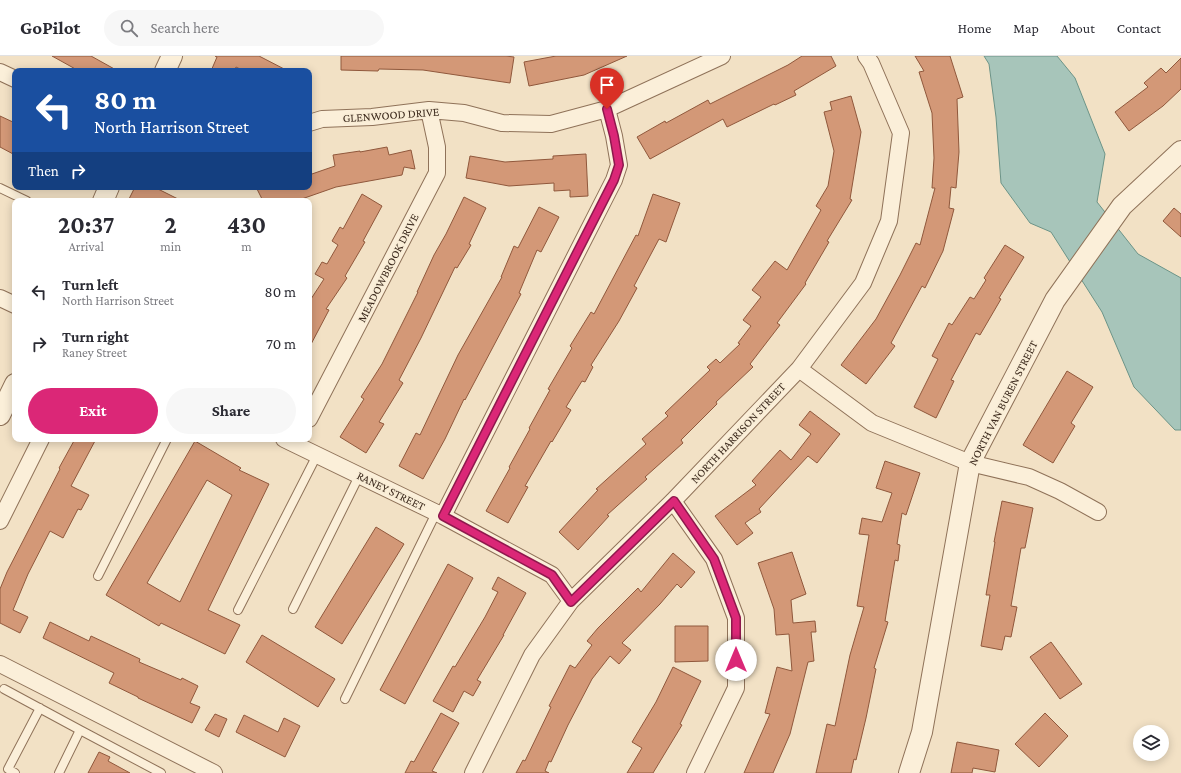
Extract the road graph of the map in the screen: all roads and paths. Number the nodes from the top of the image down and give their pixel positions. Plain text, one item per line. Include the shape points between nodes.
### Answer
1 (172, 56) edge
2 (722, 56) edge
3 (866, 56) edge
4 (166, 68) edge
5 (0, 72) edge
6 (12, 78) edge
7 (607, 109) junction
8 (429, 110) junction
9 (312, 122) edge
10 (1181, 151) edge
11 (0, 188) edge
12 (22, 198) edge
13 (0, 298) edge
14 (12, 304) edge
15 (799, 369) junction
16 (12, 390) edge
17 (312, 413) edge
18 (0, 415) edge
19 (40, 442) edge
20 (165, 442) edge
21 (295, 442) edge
22 (316, 455) junction
23 (970, 463) junction
24 (359, 476) junction
25 (674, 501) junction
26 (1098, 512) dead end
27 (439, 514) junction
28 (0, 521) edge
29 (98, 576) dead end
30 (571, 602) junction
31 (293, 609) dead end
32 (238, 610) dead end
33 (0, 664) edge
34 (4, 689) dead end
35 (345, 699) dead end
36 (40, 708) junction
37 (80, 730) junction
38 (15, 773) edge
39 (59, 773) edge
40 (161, 773) edge
41 (214, 773) edge
42 (473, 773) edge
43 (695, 773) edge
44 (909, 773) edge

1 - 4 street
2 - 7 street, GLENWOOD DRIVE
3 - 15 street, NORTH HARRISON STREET via 901,133 889,221 864,283
5 - 6 street
7 - 8 street, GLENWOOD DRIVE via 551,124 502,123 464,113
7 - 27 street via 619,165 614,180
8 - 9 street, GLENWOOD DRIVE via 372,117 322,119
8 - 17 street, MEADOWBROOK DRIVE via 437,146 437,173
10 - 23 street, NORTH VAN BUREN STREET via 1122,206 1055,300
11 - 12 lane
13 - 14 street
15 - 23 street via 872,423
15 - 25 street, NORTH HARRISON STREET
16 - 18 street
19 - 28 street
20 - 29 lane
21 - 22 street, RANEY STREET
22 - 24 street, RANEY STREET
22 - 32 lane
23 - 26 street via 1029,477
23 - 44 street, NORTH VAN BUREN STREET via 922,732
24 - 27 street, RANEY STREET
24 - 31 lane
25 - 30 street, NORTH HARRISON STREET
25 - 43 street via 714,559 736,618 736,688
27 - 30 street, RANEY STREET via 552,575
27 - 35 lane
30 - 42 street, NORTH HARRISON STREET via 532,656
33 - 41 street
34 - 36 lane
36 - 37 lane
36 - 38 lane via 8,769
37 - 39 lane
37 - 40 lane

